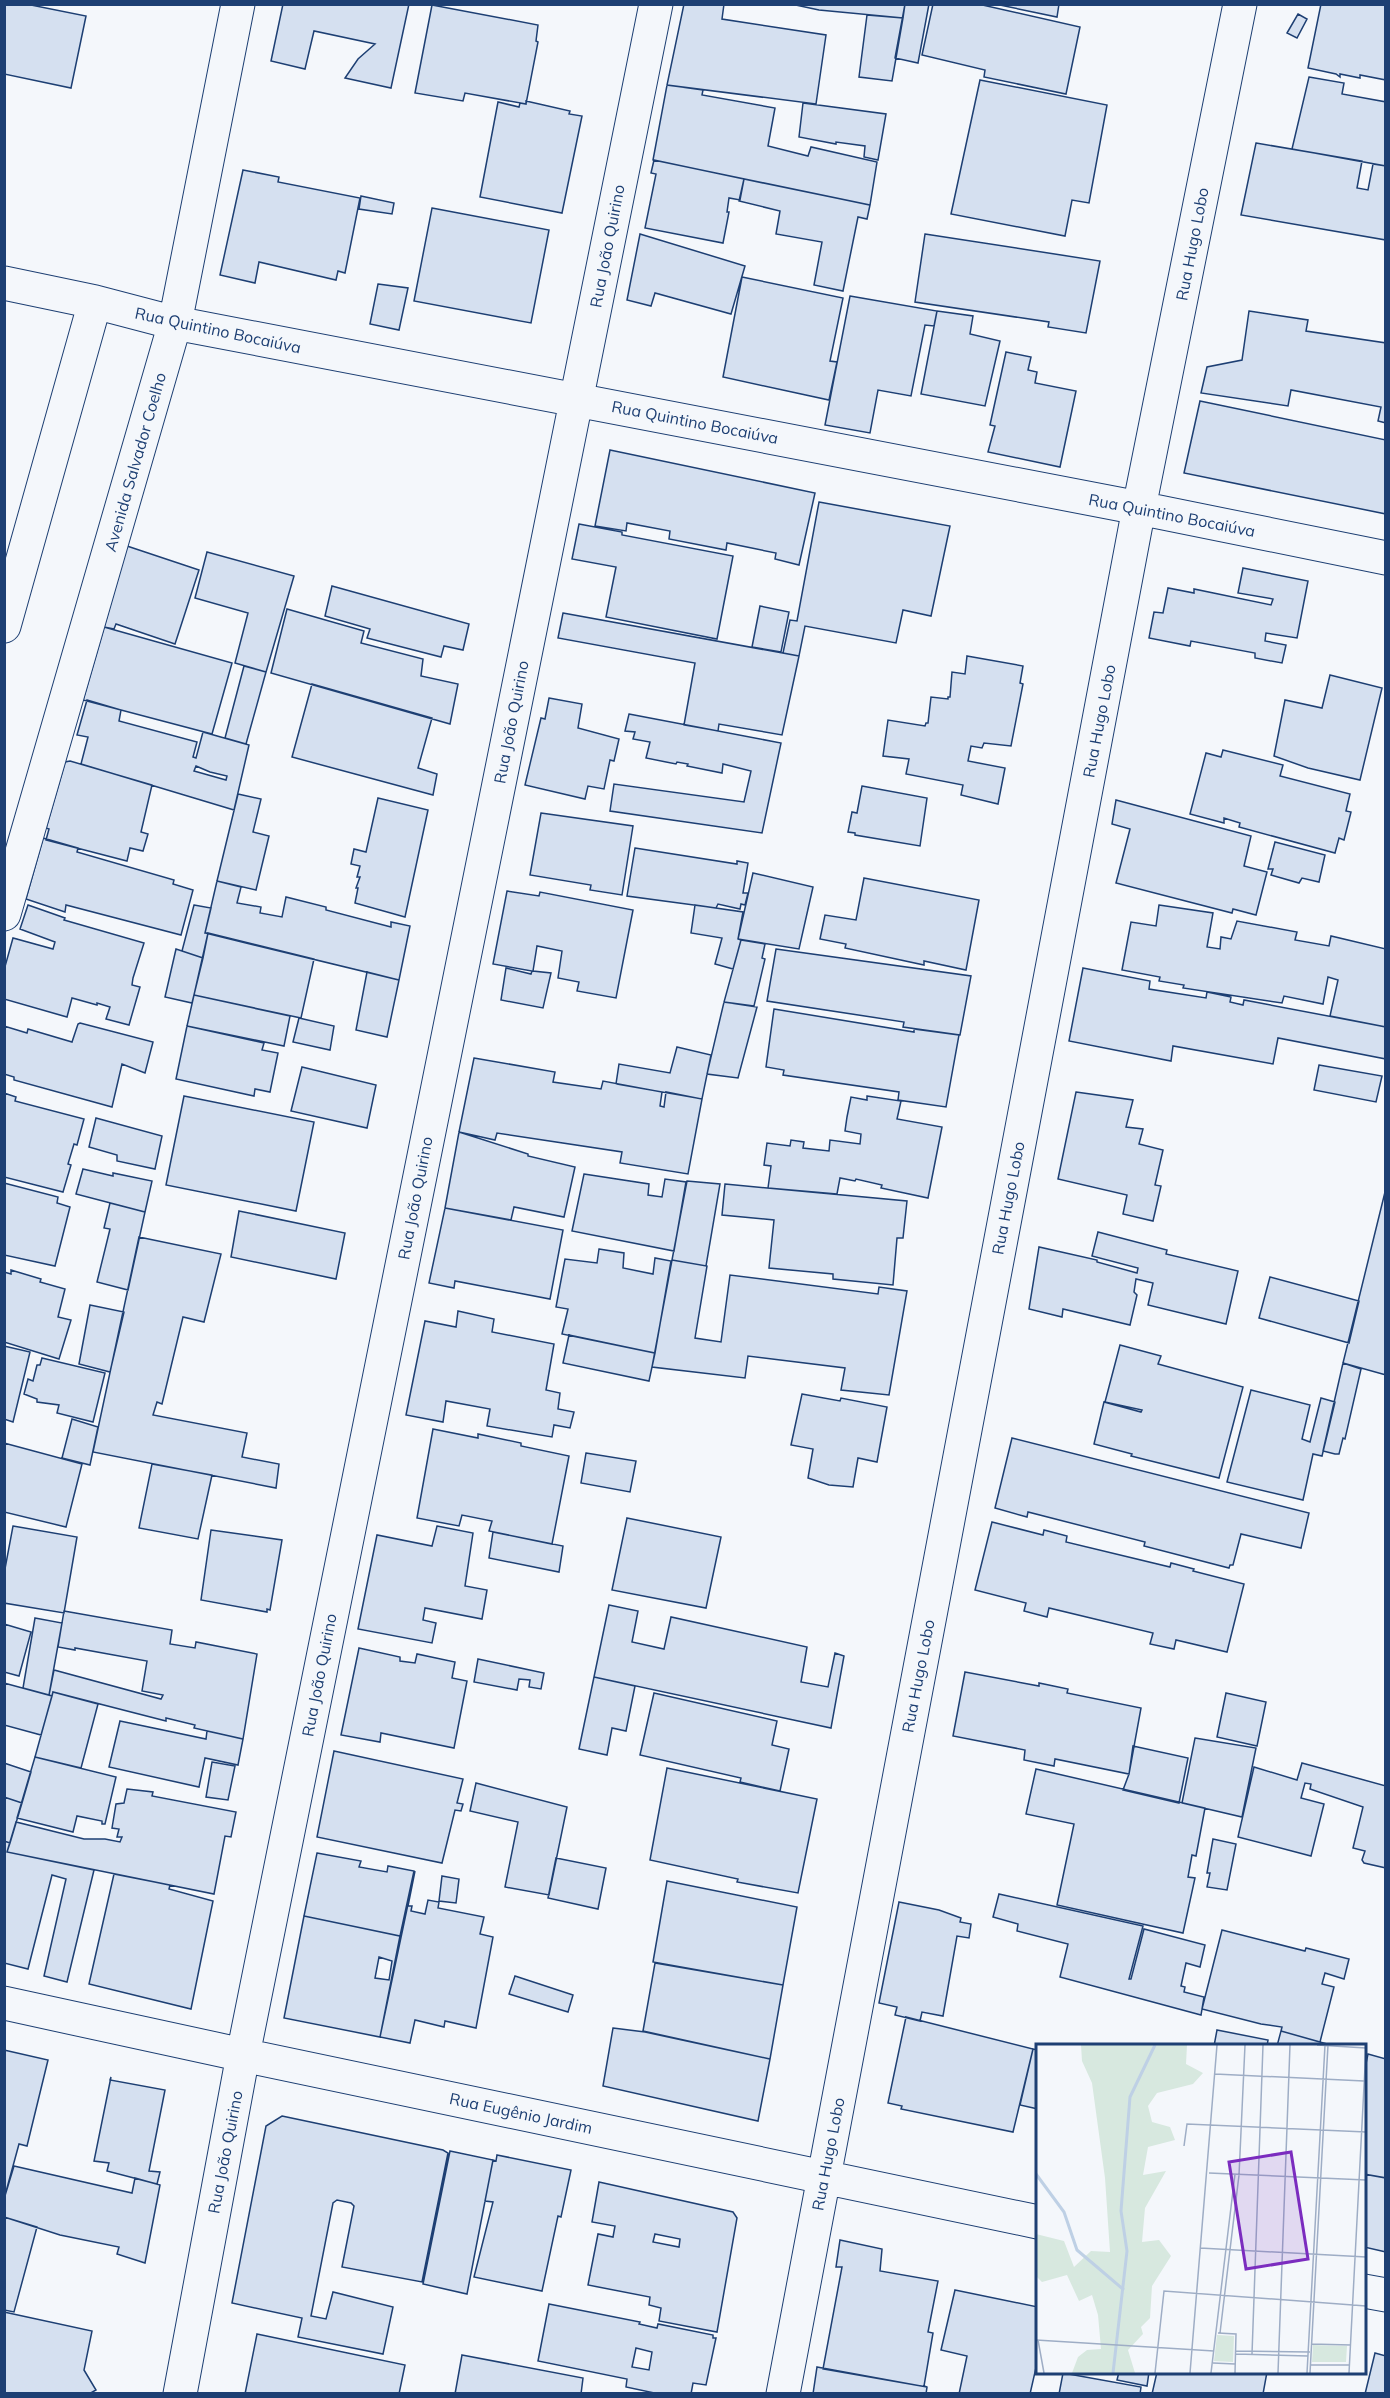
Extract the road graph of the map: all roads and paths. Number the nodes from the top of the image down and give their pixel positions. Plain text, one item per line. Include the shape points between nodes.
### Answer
1 (238, 4) edge
2 (656, 4) edge
3 (1240, 4) edge
4 (4, 283) edge
5 (95, 302) junction
6 (175, 323) junction
7 (576, 399) junction
8 (1139, 508) junction
9 (1386, 558) edge
10 (4, 626) edge
11 (4, 914) edge
12 (4, 2003) edge
13 (243, 2055) junction
14 (824, 2177) junction
15 (1036, 2222) edge
16 (1366, 2291) edge
17 (1386, 2295) edge
18 (180, 2394) edge
19 (783, 2394) edge

1 - 6 street, Avenida Salvador Coelho
2 - 7 street, Rua João Quirino
3 - 8 street, Rua Hugo Lobo
4 - 5 street, Rua Quintino Bocaiúva
5 - 6 street, Rua Quintino Bocaiúva
5 - 10 street
6 - 7 street, Rua Quintino Bocaiúva
6 - 11 street, Avenida Salvador Coelho
7 - 8 street, Rua Quintino Bocaiúva
7 - 13 street, Rua João Quirino
8 - 9 street, Rua Quintino Bocaiúva
8 - 14 street, Rua Hugo Lobo
12 - 13 street, Rua Eugênio Jardim
13 - 14 street, Rua Eugênio Jardim
13 - 18 street, Rua João Quirino
14 - 15 street, Rua Eugênio Jardim
14 - 19 street, Rua Hugo Lobo
16 - 17 street

